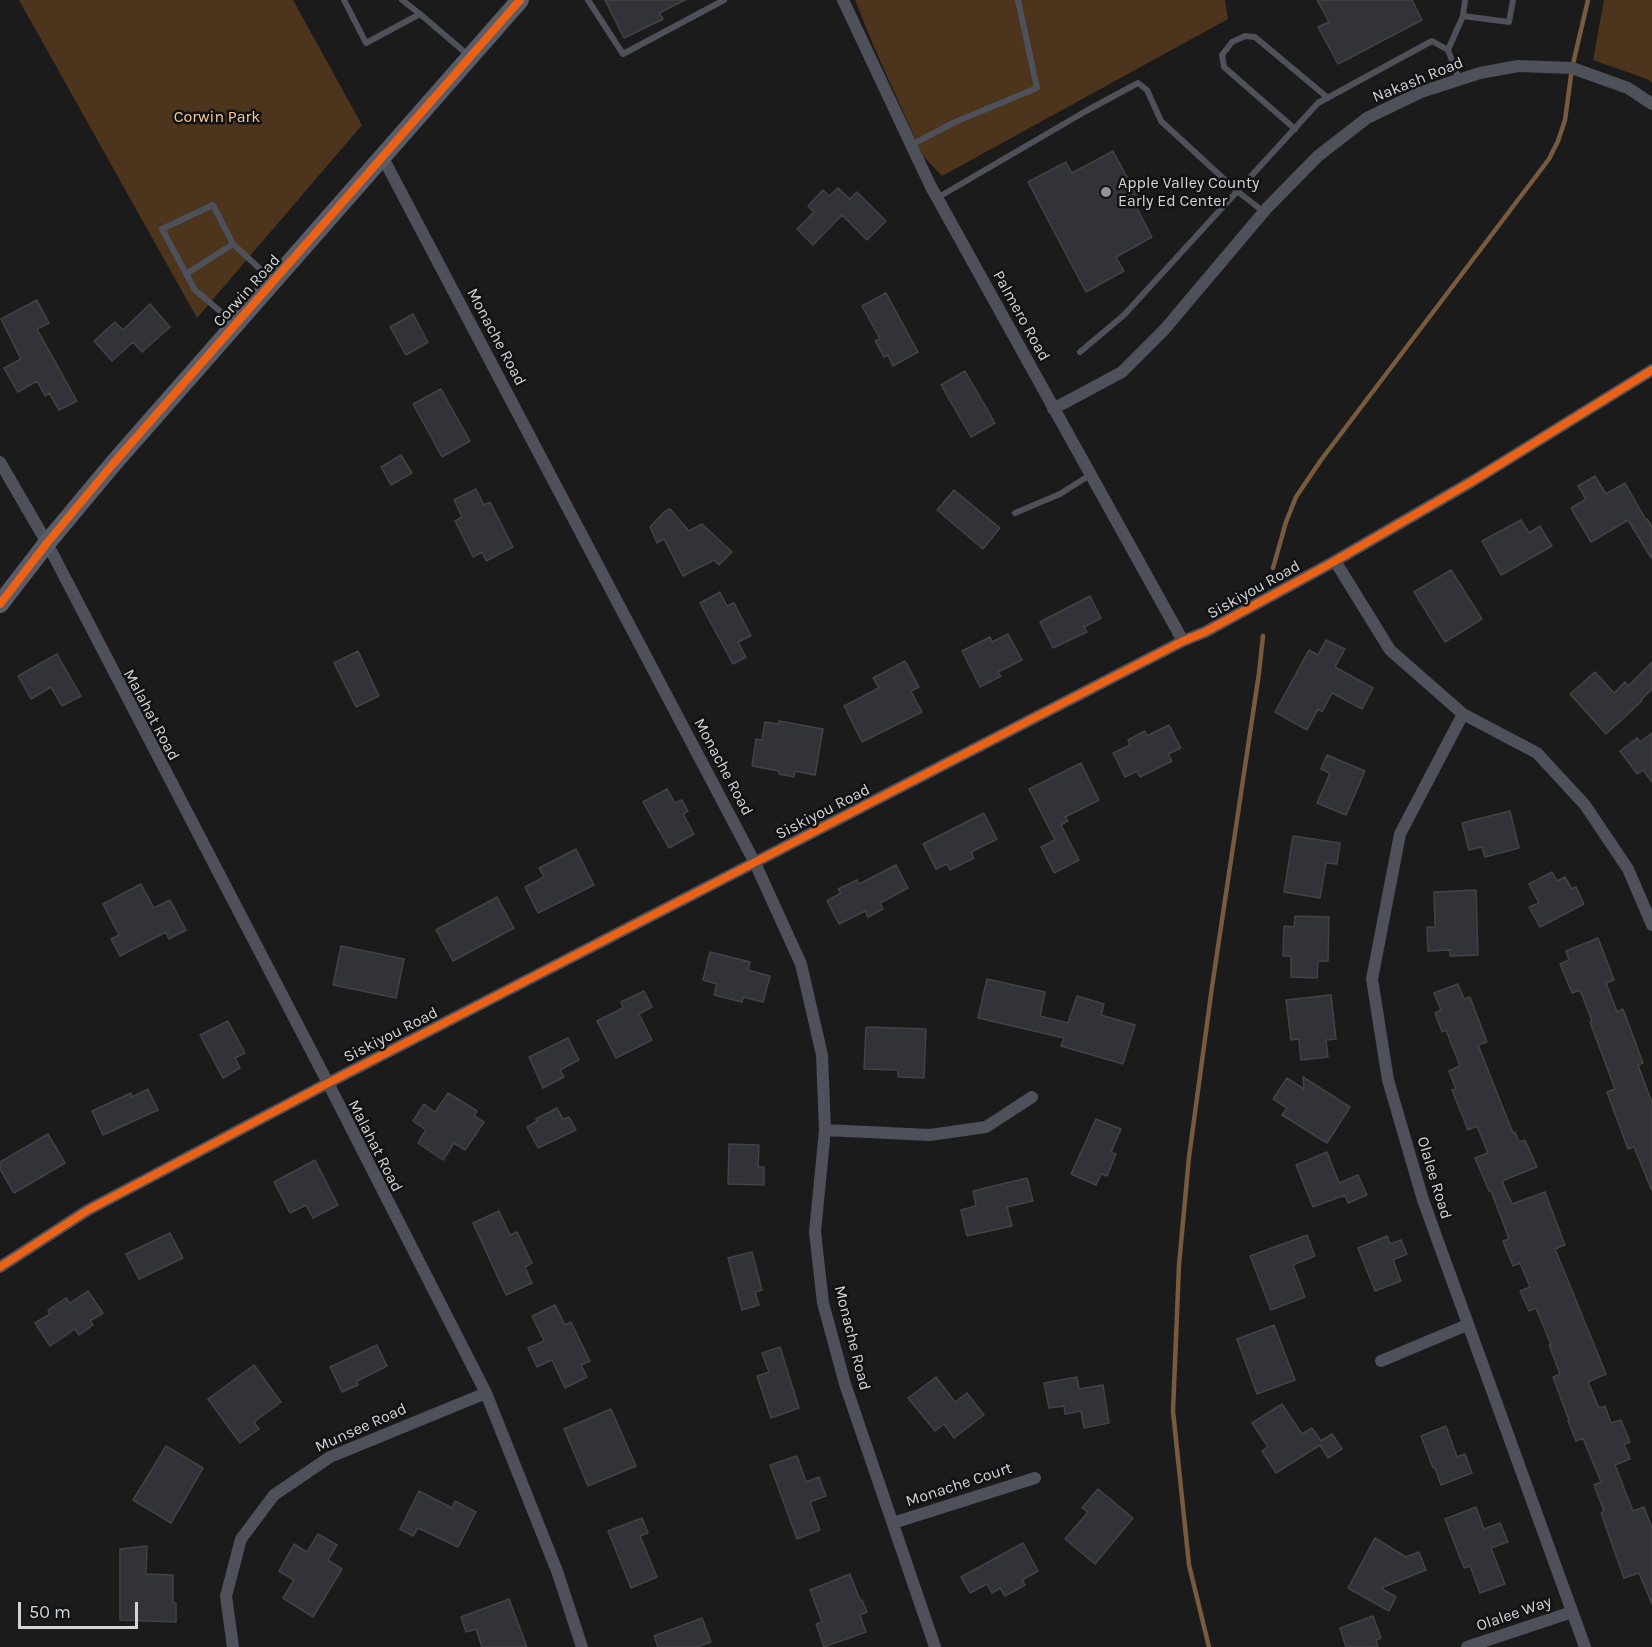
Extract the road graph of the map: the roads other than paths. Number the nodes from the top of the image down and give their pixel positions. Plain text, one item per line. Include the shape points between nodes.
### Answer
1 (344, 0) edge
2 (402, 0) edge
3 (520, 0) edge
4 (588, 0) edge
5 (724, 0) edge
6 (843, 0) edge
7 (1018, 0) edge
8 (1465, 0) edge
9 (1513, 0) edge
10 (420, 14) junction
11 (1463, 16) junction
12 (1449, 50) junction
13 (470, 57) junction
14 (1460, 80) junction
15 (1328, 98) junction
16 (1652, 104) edge
17 (1294, 129) junction
18 (911, 145) junction
19 (382, 156) junction
20 (1237, 191) junction
21 (937, 198) junction
22 (1264, 212) junction
23 (233, 244) junction
24 (186, 274) junction
25 (273, 282) junction
26 (235, 325) junction
27 (1080, 352) dead end
28 (1652, 370) edge
29 (1053, 409) junction
30 (0, 462) edge
31 (1090, 475) junction
32 (1015, 513) dead end
33 (47, 543) junction
34 (1335, 561) junction
35 (0, 604) edge
36 (1183, 641) junction
37 (1463, 714) junction
38 (755, 862) junction
39 (1652, 926) edge
40 (328, 1083) junction
41 (1032, 1097) dead end
42 (825, 1130) junction
43 (0, 1267) edge
44 (1467, 1325) junction
45 (1381, 1360) dead end
46 (486, 1393) junction
47 (1035, 1478) dead end
48 (893, 1523) junction
49 (1572, 1612) junction
50 (233, 1647) edge
51 (582, 1647) edge
52 (934, 1647) edge
53 (1467, 1647) edge
54 (1585, 1647) edge

1 - 10 lane via 366,43
2 - 10 lane
3 - 13 main road, Corwin Road
4 - 5 lane via 623,54
6 - 18 street, Palmero Road
7 - 18 lane via 1037,88 954,122
8 - 11 lane
9 - 11 lane via 1509,22
10 - 13 lane
11 - 12 lane
12 - 14 lane
12 - 15 lane via 1432,41
13 - 19 main road, Corwin Road
14 - 16 street, Nakash Road via 1518,66 1572,68 1628,88
14 - 22 street, Nakash Road via 1421,92 1367,118 1318,156
15 - 17 lane via 1318,103
15 - 17 lane via 1255,37 1245,36 1232,42 1222,55 1224,67
17 - 20 lane
18 - 21 street, Palmero Road
19 - 25 main road, Corwin Road
19 - 38 street, Monache Road
20 - 21 lane via 1161,122 1148,90 1138,83
20 - 22 lane
20 - 27 lane via 1125,315
21 - 29 street, Palmero Road
22 - 29 street, Nakash Road via 1164,330 1122,372
23 - 24 lane
23 - 24 lane via 213,205 162,229
23 - 25 lane
24 - 26 lane via 195,291
25 - 26 main road, Corwin Road
26 - 33 main road, Corwin Road
28 - 34 street, Siskiyou Road
29 - 31 street, Palmero Road
30 - 33 street, Malahat Road
31 - 32 lane via 1060,494
31 - 36 street, Palmero Road
33 - 35 main road, Corwin Road
33 - 40 street, Malahat Road
34 - 36 street, Siskiyou Road
34 - 37 street via 1390,650
36 - 38 street, Siskiyou Road
37 - 39 street via 1537,753 1585,805 1628,869
37 - 44 street, Olalee Road via 1400,834 1372,979 1388,1080 1423,1200
38 - 40 street, Siskiyou Road
38 - 42 street, Monache Road via 801,964 822,1055
40 - 43 street, Siskiyou Road via 88,1210
40 - 46 street, Malahat Road
41 - 42 street via 986,1126 963,1130 930,1135
42 - 48 street, Monache Road via 815,1232 823,1303 845,1384
44 - 45 street
44 - 49 street, Olalee Road
46 - 50 street, Munsee Road via 330,1457 274,1496 241,1539 226,1596
46 - 51 street, Malahat Road via 557,1571
47 - 48 street, Monache Court
48 - 52 street, Monache Road
49 - 53 street, Olalee Way
49 - 54 street, Olalee Road

